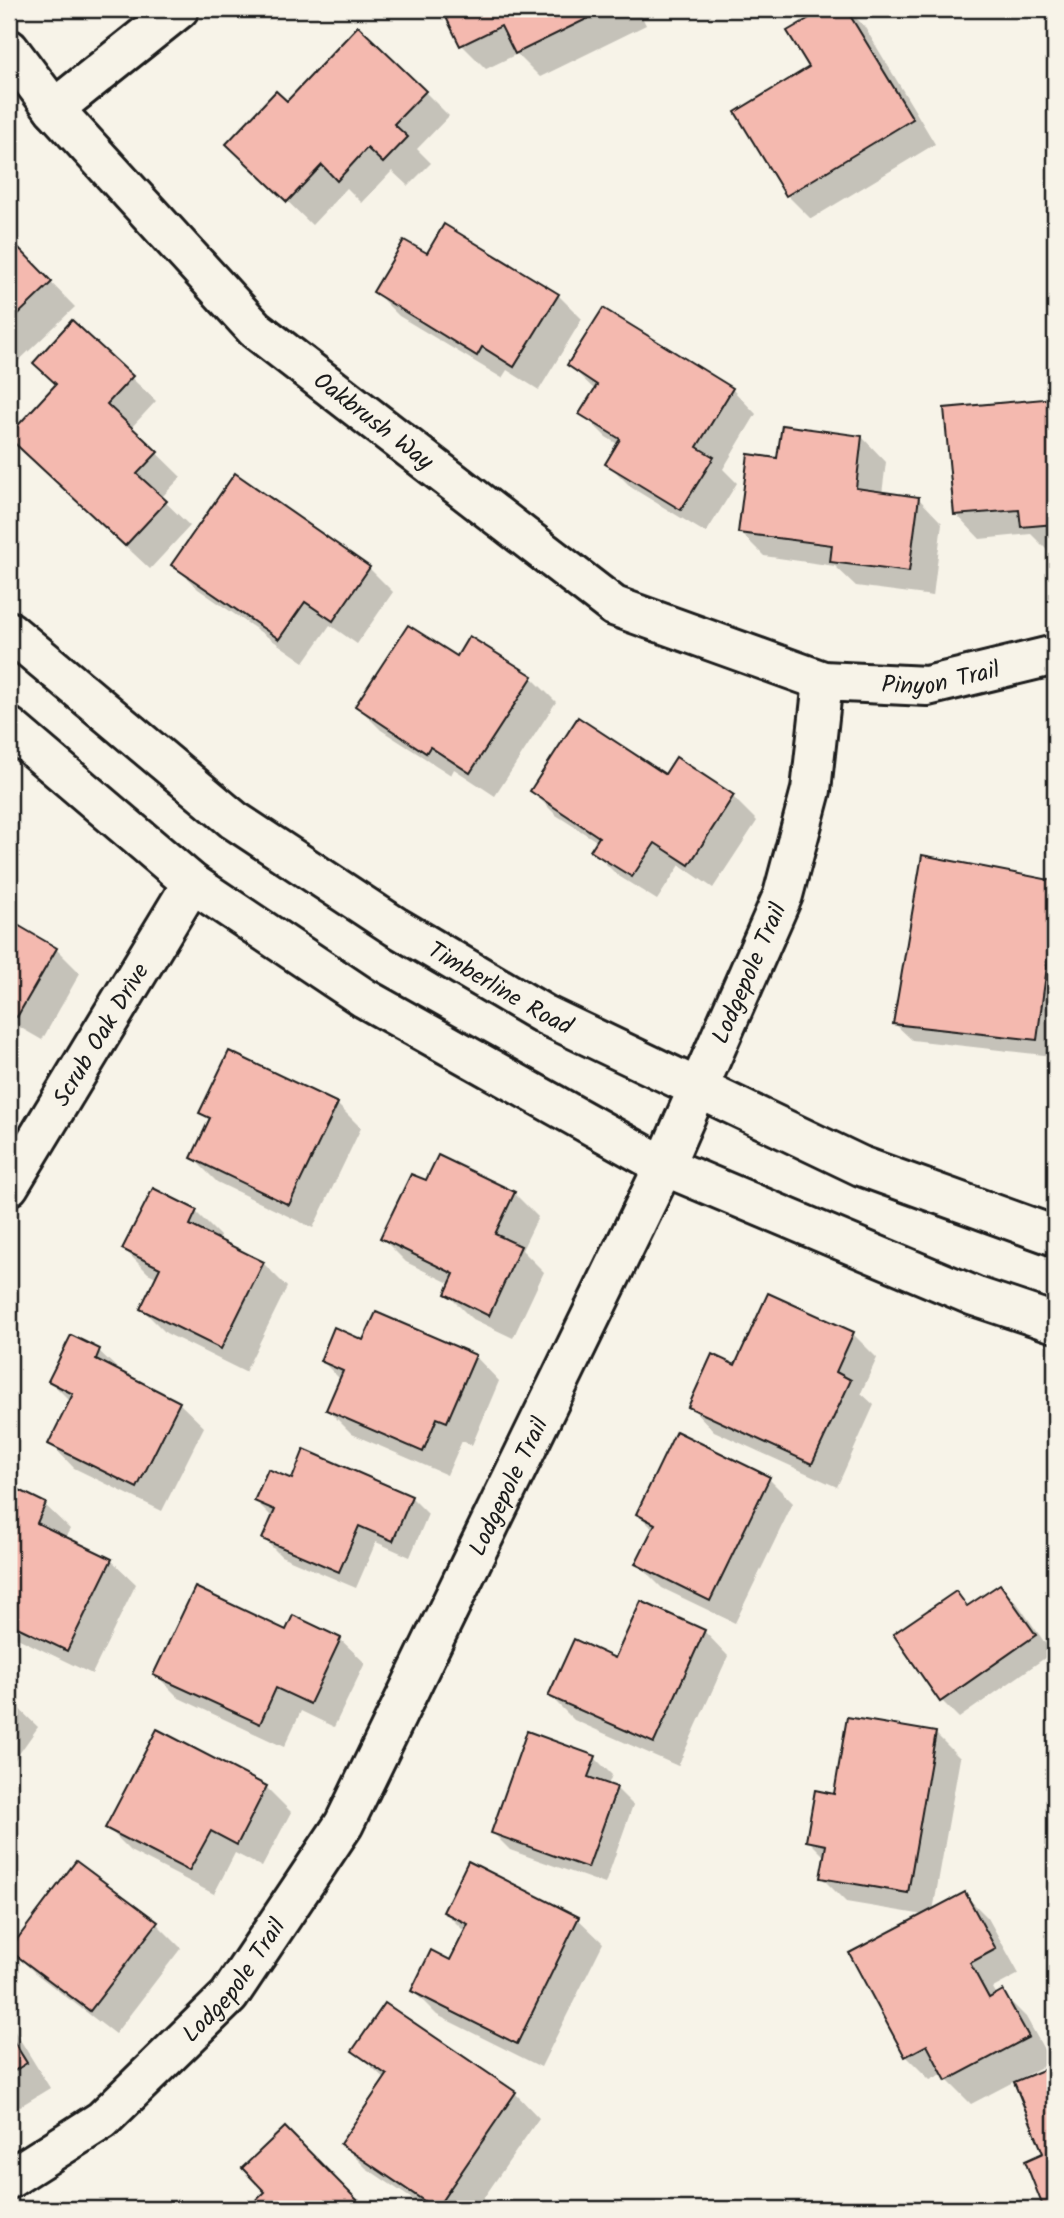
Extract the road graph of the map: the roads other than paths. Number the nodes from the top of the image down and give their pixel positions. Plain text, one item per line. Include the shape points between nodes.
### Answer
1 (179, 9) edge
2 (9, 49) edge
3 (54, 109) junction
4 (9, 631) edge
5 (1055, 655) edge
6 (823, 681) junction
7 (9, 727) edge
8 (192, 883) junction
9 (697, 1090) junction
10 (664, 1166) junction
11 (9, 1186) edge
12 (1055, 1236) edge
13 (1055, 1323) edge
14 (9, 2179) edge

1 - 3 street
2 - 3 street, Oakbrush Way
3 - 6 street, Oakbrush Way via 255,329 614,606
4 - 9 street, Timberline Road via 245,827 396,927 545,1015
5 - 6 street, Pinyon Trail via 928,686
6 - 9 street, Lodgepole Trail via 811,790 783,895
7 - 8 street
8 - 10 street via 364,998
8 - 11 street, Scrub Oak Drive
9 - 10 street, Lodgepole Trail
9 - 12 street, Timberline Road via 861,1166
10 - 13 street via 974,1296
10 - 14 street, Lodgepole Trail via 344,1824 229,1996 102,2120

